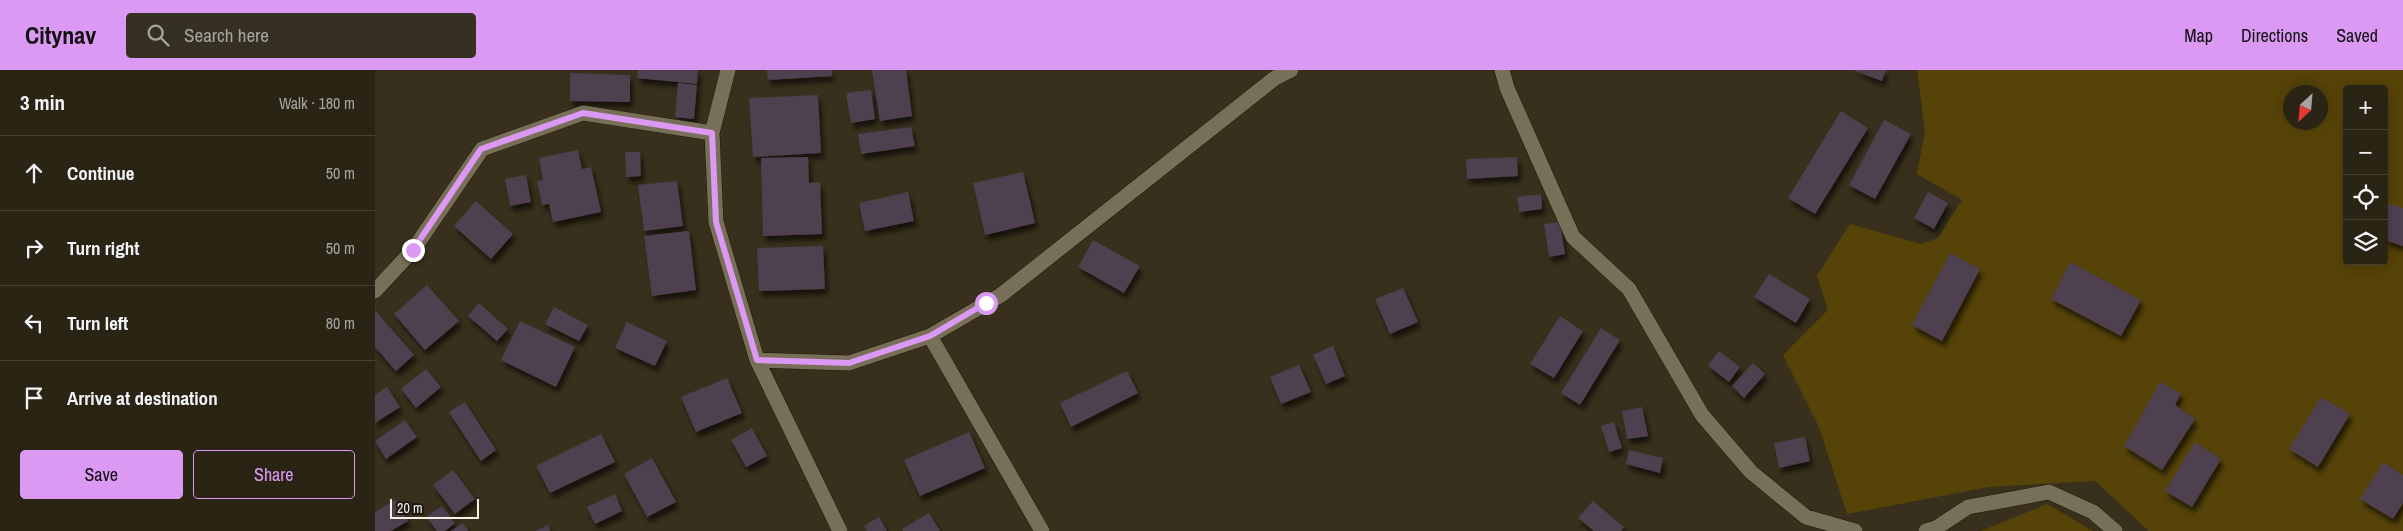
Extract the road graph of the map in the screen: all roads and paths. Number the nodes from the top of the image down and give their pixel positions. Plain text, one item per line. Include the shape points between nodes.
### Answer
1 (728, 70) edge
2 (1291, 70) edge
3 (1501, 70) edge
4 (712, 133) junction
5 (375, 291) edge
6 (930, 336) junction
7 (757, 360) junction
8 (1804, 524) edge
9 (840, 531) edge
10 (1042, 531) edge
11 (1855, 531) edge
12 (1926, 531) edge
13 (2115, 531) edge

1 - 4 street
2 - 6 street via 1275,78 1001,295
3 - 8 street via 1573,237 1629,289 1702,415 1751,472
4 - 5 street via 583,113 481,149 413,250
4 - 7 street via 716,222
6 - 7 street via 849,363
6 - 10 street
7 - 9 street
8 - 11 street
12 - 13 street via 1968,507 2049,492 2093,512

